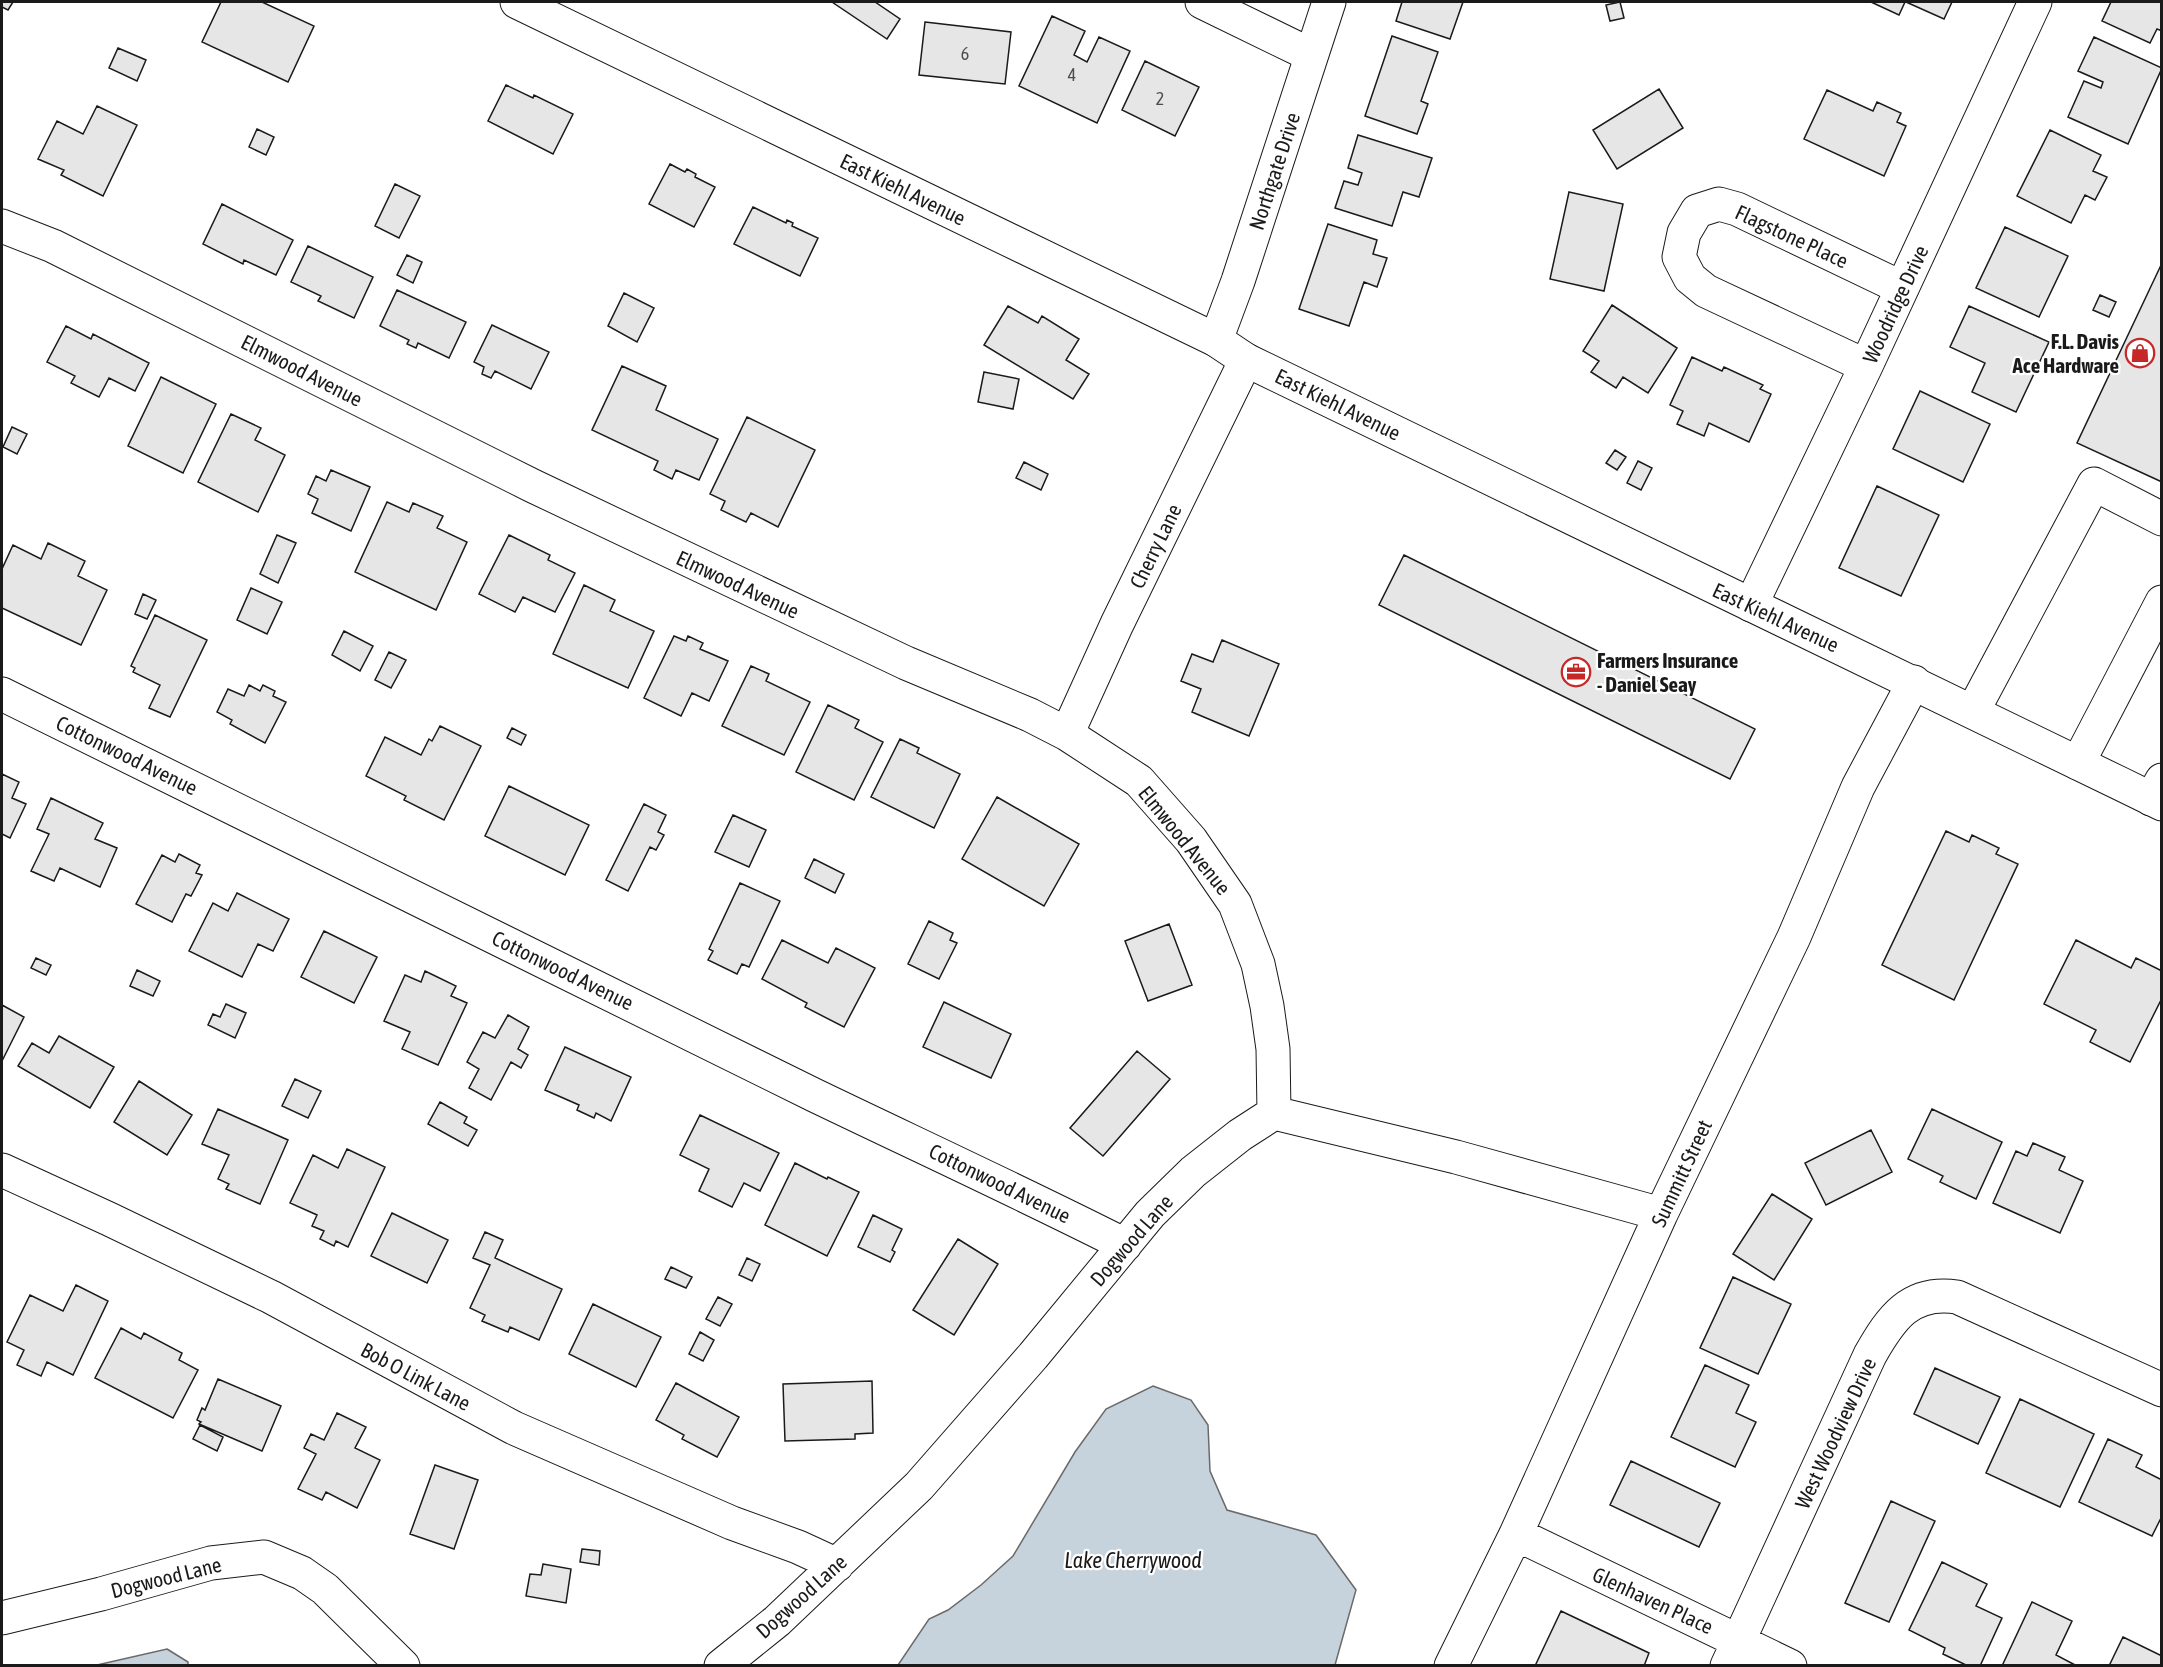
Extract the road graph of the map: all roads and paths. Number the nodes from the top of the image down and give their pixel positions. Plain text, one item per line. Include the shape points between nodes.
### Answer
1 (517, 2) edge
2 (1202, 2) edge
3 (1329, 2) edge
4 (2035, 2) edge
5 (1311, 55) junction
6 (2, 226) edge
7 (1902, 288) junction
8 (1216, 340) junction
9 (1246, 360) junction
10 (1866, 366) junction
11 (2162, 519) edge
12 (2162, 603) edge
13 (1750, 605) junction
14 (1914, 682) junction
15 (2, 694) edge
16 (1973, 711) junction
17 (1067, 734) junction
18 (2078, 763) junction
19 (2158, 795) edge
20 (1274, 1113) junction
21 (2, 1170) edge
22 (1661, 1214) junction
23 (1125, 1245) junction
24 (2162, 1390) edge
25 (1516, 1534) junction
26 (837, 1565) junction
27 (2, 1618) edge
28 (1733, 1653) edge
29 (402, 1665) edge
30 (721, 1665) edge
31 (1451, 1665) edge
32 (1790, 1665) edge

1 - 8 street, East Kiehl Avenue
2 - 5 street
3 - 5 street, Northgate Drive
4 - 7 street, Woodridge Drive
5 - 8 street, Northgate Drive
6 - 17 street, Elmwood Avenue via 53,246 533,486 906,663
7 - 10 street, Woodridge Drive
7 - 10 street, Flagstone Place via 1719,204 1697,211 1684,233 1679,257 1690,278 1706,291
8 - 9 street, East Kiehl Avenue
9 - 13 street, East Kiehl Avenue
9 - 17 street, Cherry Lane
10 - 13 street, Woodridge Drive
11 - 16 street via 2094,484
12 - 18 street
13 - 14 street, East Kiehl Avenue
14 - 16 street, East Kiehl Avenue
14 - 22 street, Summitt Street via 1858,787 1794,937
15 - 23 street, Cottonwood Avenue
16 - 18 street, East Kiehl Avenue
17 - 20 street, Elmwood Avenue via 1139,781 1191,840 1235,904 1257,964 1267,1006 1273,1049
18 - 19 street, East Kiehl Avenue
20 - 22 street via 1456,1157
20 - 23 street, Dogwood Lane via 1240,1134 1193,1172
21 - 26 street, Bob O Link Lane via 271,1297 514,1428
22 - 25 street, Summitt Street
23 - 26 street, Dogwood Lane via 919,1486
24 - 28 street, West Woodview Drive via 1957,1297 1919,1299 1885,1329 1865,1366
25 - 28 street, Glenhaven Place
25 - 31 street, Summitt Street
26 - 30 street, Dogwood Lane via 777,1621
27 - 29 street, Dogwood Lane via 211,1563 264,1557 302,1573 325,1589
28 - 32 street, Glenhaven Place

